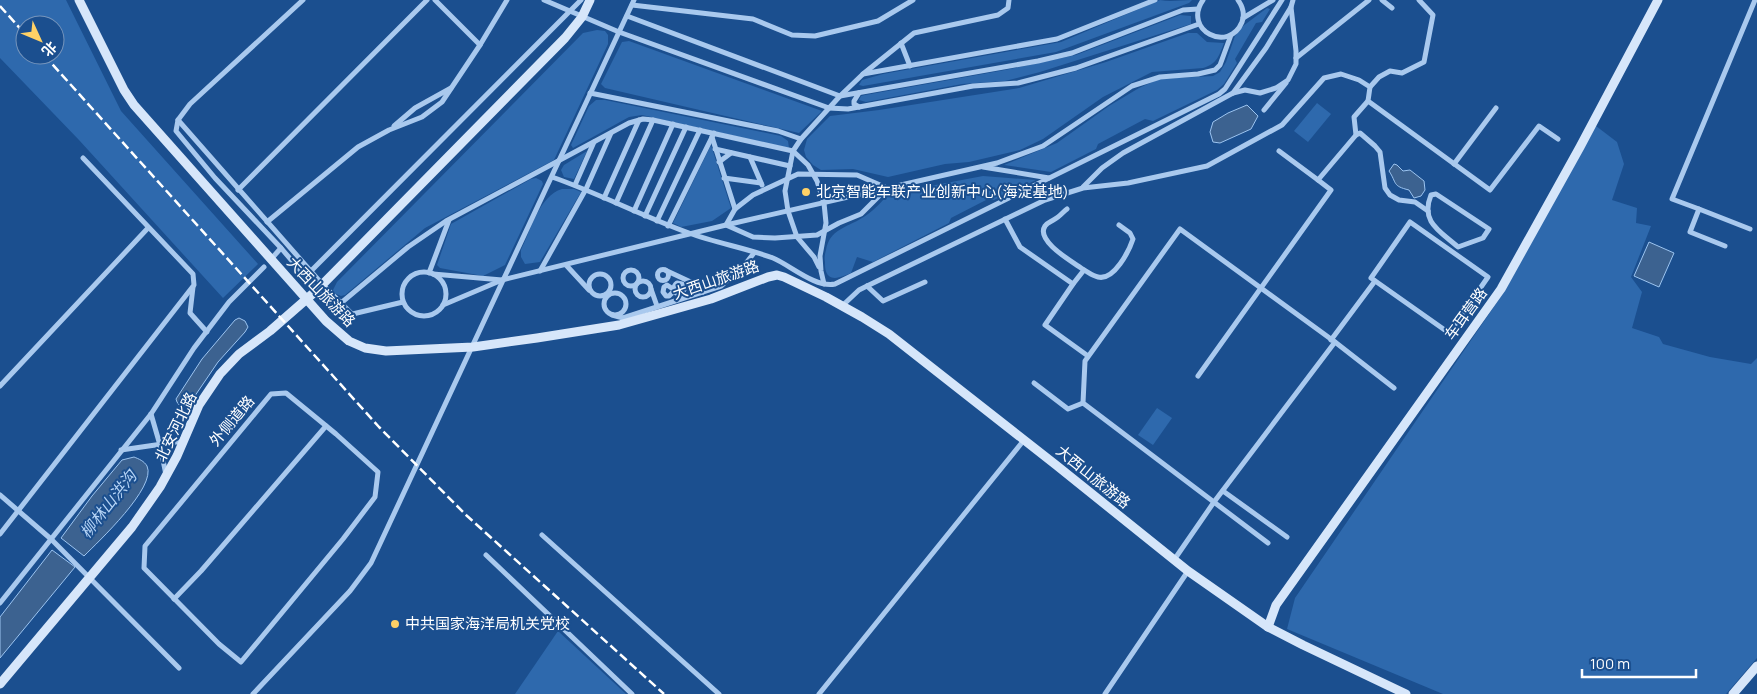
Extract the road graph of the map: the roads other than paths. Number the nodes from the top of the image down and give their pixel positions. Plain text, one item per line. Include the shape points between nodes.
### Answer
1 (79, 0) edge
2 (304, 0) edge
3 (427, 0) edge
4 (435, 0) edge
5 (507, 0) edge
6 (544, 0) edge
7 (581, 0) edge
8 (590, 0) edge
9 (913, 0) edge
10 (1009, 0) edge
11 (1155, 0) edge
12 (1203, 0) edge
13 (1238, 0) edge
14 (1273, 0) edge
15 (1282, 0) edge
16 (1293, 0) edge
17 (1368, 0) edge
18 (1382, 0) edge
19 (1419, 0) edge
20 (1658, 0) edge
21 (1755, 0) edge
22 (633, 2) edge
23 (1291, 7) junction
24 (1392, 8) dead end
25 (1198, 9) junction
26 (570, 12) junction
27 (627, 16) junction
28 (582, 17) junction
29 (1243, 18) junction
30 (1199, 24) junction
31 (619, 32) junction
32 (1231, 35) junction
33 (901, 43) junction
34 (480, 45) junction
35 (1296, 58) junction
36 (910, 66) junction
37 (863, 74) junction
38 (1288, 80) junction
39 (454, 86) junction
40 (1370, 87) junction
41 (860, 92) junction
42 (590, 93) junction
43 (1233, 93) junction
44 (840, 96) junction
45 (1368, 101) junction
46 (859, 107) junction
47 (828, 108) junction
48 (1496, 108) dead end
49 (1264, 110) dead end
50 (178, 120) junction
51 (639, 120) junction
52 (653, 120) junction
53 (673, 124) junction
54 (686, 127) junction
55 (389, 130) junction
56 (700, 130) junction
57 (611, 133) junction
58 (713, 135) junction
59 (1356, 135) junction
60 (801, 139) junction
61 (1558, 139) dead end
62 (595, 141) junction
63 (715, 149) junction
64 (793, 151) junction
65 (1279, 151) dead end
66 (731, 153) junction
67 (750, 157) junction
68 (83, 158) dead end
69 (558, 161) junction
70 (719, 162) junction
71 (1454, 164) junction
72 (790, 166) junction
73 (980, 167) junction
74 (814, 175) junction
75 (552, 177) junction
76 (724, 178) junction
77 (1049, 178) junction
78 (787, 179) junction
79 (1318, 180) junction
80 (761, 183) junction
81 (575, 185) junction
82 (887, 188) junction
83 (1083, 188) junction
84 (586, 189) junction
85 (238, 190) junction
86 (764, 190) junction
87 (604, 198) junction
88 (616, 203) junction
89 (824, 203) junction
90 (735, 209) junction
91 (1067, 209) dead end
92 (1699, 209) junction
93 (634, 211) junction
94 (788, 211) junction
95 (1428, 211) junction
96 (645, 216) junction
97 (449, 219) junction
98 (1006, 219) junction
99 (267, 222) junction
100 (657, 222) junction
101 (726, 225) junction
102 (1119, 225) dead end
103 (668, 226) junction
104 (148, 228) junction
105 (1750, 229) dead end
106 (825, 231) junction
107 (691, 234) junction
108 (797, 237) junction
109 (1725, 246) dead end
110 (281, 248) junction
111 (754, 253) junction
112 (273, 257) dead end
113 (566, 265) junction
114 (264, 266) dead end
115 (665, 270) dead end
116 (1084, 270) junction
117 (311, 271) junction
118 (540, 271) junction
119 (821, 271) junction
120 (431, 274) junction
121 (502, 280) junction
122 (1375, 281) junction
123 (925, 282) dead end
124 (824, 284) junction
125 (1073, 284) junction
126 (194, 285) junction
127 (867, 286) junction
128 (319, 287) junction
129 (651, 288) junction
130 (673, 289) dead end
131 (1261, 289) junction
132 (591, 292) junction
133 (703, 292) junction
134 (608, 295) junction
135 (686, 297) junction
136 (306, 299) junction
137 (403, 302) junction
138 (341, 303) junction
139 (443, 305) junction
140 (657, 306) junction
141 (842, 306) junction
142 (351, 313) junction
143 (612, 315) junction
144 (207, 332) junction
145 (1333, 341) junction
146 (472, 347) junction
147 (1088, 356) junction
148 (1198, 376) dead end
149 (1034, 383) dead end
150 (0, 386) edge
151 (1394, 388) dead end
152 (1083, 403) junction
153 (151, 414) junction
154 (326, 426) junction
155 (1024, 440) junction
156 (184, 441) junction
157 (160, 445) junction
158 (121, 450) junction
159 (166, 478) junction
160 (1223, 491) junction
161 (0, 495) edge
162 (1214, 502) junction
163 (19, 511) junction
164 (0, 534) edge
165 (542, 536) dead end
166 (1287, 537) dead end
167 (51, 539) junction
168 (1268, 543) dead end
169 (486, 555) dead end
170 (1174, 561) junction
171 (1188, 571) junction
172 (90, 577) junction
173 (174, 599) junction
174 (0, 604) edge
175 (1268, 627) junction
176 (1757, 666) edge
177 (179, 668) dead end
178 (0, 684) edge
179 (253, 694) edge
180 (632, 694) edge
181 (719, 694) edge
182 (819, 694) edge
183 (1104, 694) edge
184 (1406, 694) edge
185 (1733, 694) edge

1 - 136 street, 大西山旅游路 via 134,105
2 - 50 street via 190,104
3 - 85 street
4 - 34 street
5 - 34 street
6 - 26 street
7 - 26 street
8 - 28 street, 北安河北路
9 - 22 street via 878,22 815,36 792,35 753,19
10 - 33 street via 1008,8 998,15 914,33
11 - 36 street via 1057,39
12 - 25 street
13 - 29 street
14 - 29 street
15 - 77 street via 1219,94
16 - 23 street
17 - 35 street
18 - 24 street
19 - 40 street via 1434,15 1424,62 1402,73 1390,71
20 - 175 street, 车耳营路 via 1501,289 1276,605
21 - 92 street via 1672,198
22 - 27 street
23 - 35 street
23 - 43 street
25 - 30 street
25 - 41 street via 1183,10 1072,53
26 - 28 street
26 - 117 street
27 - 31 street
27 - 44 street
28 - 31 street
28 - 128 street, 北安河北路
29 - 32 street
30 - 32 street via 1210,35
30 - 46 street via 1076,68 1018,82 973,86
31 - 42 street
31 - 47 street
32 - 73 street via 1215,70 1160,76 1132,86 1043,146
33 - 36 street
33 - 37 street
34 - 39 street
35 - 38 street
36 - 37 street
37 - 44 street
38 - 43 street via 1260,93 1245,90
38 - 49 street
39 - 55 street via 415,108
39 - 55 street via 442,102 422,117
40 - 45 street
40 - 83 street via 1341,74 1324,78 1282,125 1207,166
41 - 44 street
41 - 46 street via 854,101
42 - 60 street via 778,131
42 - 69 street
43 - 83 street via 1124,153 1102,168
44 - 47 street
45 - 59 street via 1354,117
45 - 71 street
46 - 47 street
47 - 60 street
48 - 71 street
50 - 85 street
50 - 110 street via 176,132
51 - 52 street
51 - 57 street
51 - 87 street
52 - 53 street
52 - 88 street
53 - 54 street
53 - 93 street
54 - 56 street
54 - 96 street
55 - 99 street via 358,147
56 - 58 street
56 - 100 street
57 - 62 street
57 - 84 street
58 - 63 street
58 - 64 street
58 - 103 street
59 - 79 street
59 - 95 street via 1360,134 1380,152 1385,188 1390,195 1415,202
60 - 64 street
61 - 71 street via 1538,126 1490,190
62 - 69 street
62 - 81 street
63 - 66 street
63 - 70 street
64 - 72 street
64 - 74 street via 808,164
65 - 79 street
66 - 67 street
66 - 70 street
67 - 72 street
67 - 80 street
68 - 104 street
69 - 75 street
69 - 97 street
70 - 76 street
72 - 78 street
73 - 77 street
73 - 82 street
74 - 78 street via 798,174
74 - 82 street via 857,175
74 - 89 street
75 - 81 street
75 - 121 street
76 - 80 street
76 - 90 street
77 - 124 street via 838,282
78 - 86 street
78 - 94 street
79 - 131 street via 1331,190
80 - 86 street
81 - 84 street
82 - 89 street
82 - 106 street via 861,214
83 - 98 street via 1045,200
84 - 87 street
84 - 118 street
85 - 99 street
86 - 90 street
87 - 88 street
88 - 93 street
89 - 94 street
89 - 106 street
90 - 101 street
91 - 116 street via 1046,224 1045,238
92 - 105 street
92 - 109 street via 1690,232
93 - 96 street
94 - 101 street
94 - 108 street
95 - 95 street via 1429,219 1437,229 1458,246 1483,238 1489,229 1436,194 1431,195
96 - 100 street
97 - 120 street
97 - 138 street via 408,246
98 - 125 street via 1020,247
98 - 127 street
99 - 117 street
100 - 103 street
101 - 107 street
101 - 108 street via 753,237
102 - 116 street via 1133,239 1128,254 1105,277 1097,277
103 - 107 street
104 - 126 street via 192,274
104 - 150 street
106 - 108 street
106 - 119 street
107 - 111 street
107 - 113 street
108 - 119 street
110 - 112 street
110 - 128 street
111 - 124 street via 773,258
111 - 133 street via 729,281
113 - 118 street
113 - 132 street
114 - 144 street via 229,302
115 - 133 street
116 - 125 street
117 - 128 street
118 - 121 street
119 - 124 street
120 - 121 street
120 - 137 street via 418,273 406,281
120 - 139 street via 443,284 446,298
121 - 139 street
121 - 146 street
122 - 122 street via 1449,333 1488,277 1410,222 1371,278
122 - 145 street
123 - 127 street via 883,301
125 - 147 street via 1045,325
126 - 144 street via 190,313
126 - 163 street
127 - 141 street
128 - 136 street, 北安河北路
128 - 138 street
128 - 142 street via 340,317
129 - 129 street via 644,281 637,284 636,292 641,296 647,295
129 - 140 street
130 - 135 street via 674,285 682,284
131 - 145 street
131 - 147 street via 1180,229
131 - 148 street
132 - 134 street via 597,296
132 - 134 street via 592,278 602,274 611,281
133 - 135 street
134 - 143 street via 604,306
134 - 143 street via 618,293 625,300 624,310
135 - 140 street
136 - 146 street, 大西山旅游路 via 326,321 349,340 365,348 386,351
136 - 156 street, 北安河北路 via 239,354 220,374 199,405
137 - 139 street via 411,313 425,316 438,311
137 - 142 street
138 - 142 street
140 - 143 street via 623,318
141 - 146 street, 大西山旅游路 via 784,276 776,276 711,299 619,325
141 - 155 street, 大西山旅游路 via 889,334
144 - 153 street
145 - 151 street
145 - 160 street
146 - 179 street via 371,563 350,591
147 - 152 street via 1084,360
149 - 152 street via 1068,409
152 - 162 street
153 - 157 street
153 - 158 street
154 - 173 street via 202,571
154 - 173 street, 外侧道路 via 286,393 271,394 145,546 144,568
154 - 173 street, 外侧道路 via 378,472 376,497 241,662
155 - 170 street, 大西山旅游路
155 - 182 street
156 - 157 street
156 - 159 street, 北安河北路
157 - 158 street
157 - 159 street
158 - 167 street
159 - 172 street, 北安河北路 via 132,527
160 - 162 street
160 - 166 street
161 - 163 street
162 - 168 street
162 - 170 street
163 - 164 street
163 - 167 street
165 - 181 street
167 - 172 street
167 - 174 street
169 - 180 street
170 - 171 street, 大西山旅游路
171 - 175 street, 大西山旅游路
171 - 183 street
172 - 177 street
172 - 178 street, 北安河北路
175 - 184 street, 大西山旅游路
176 - 185 street

